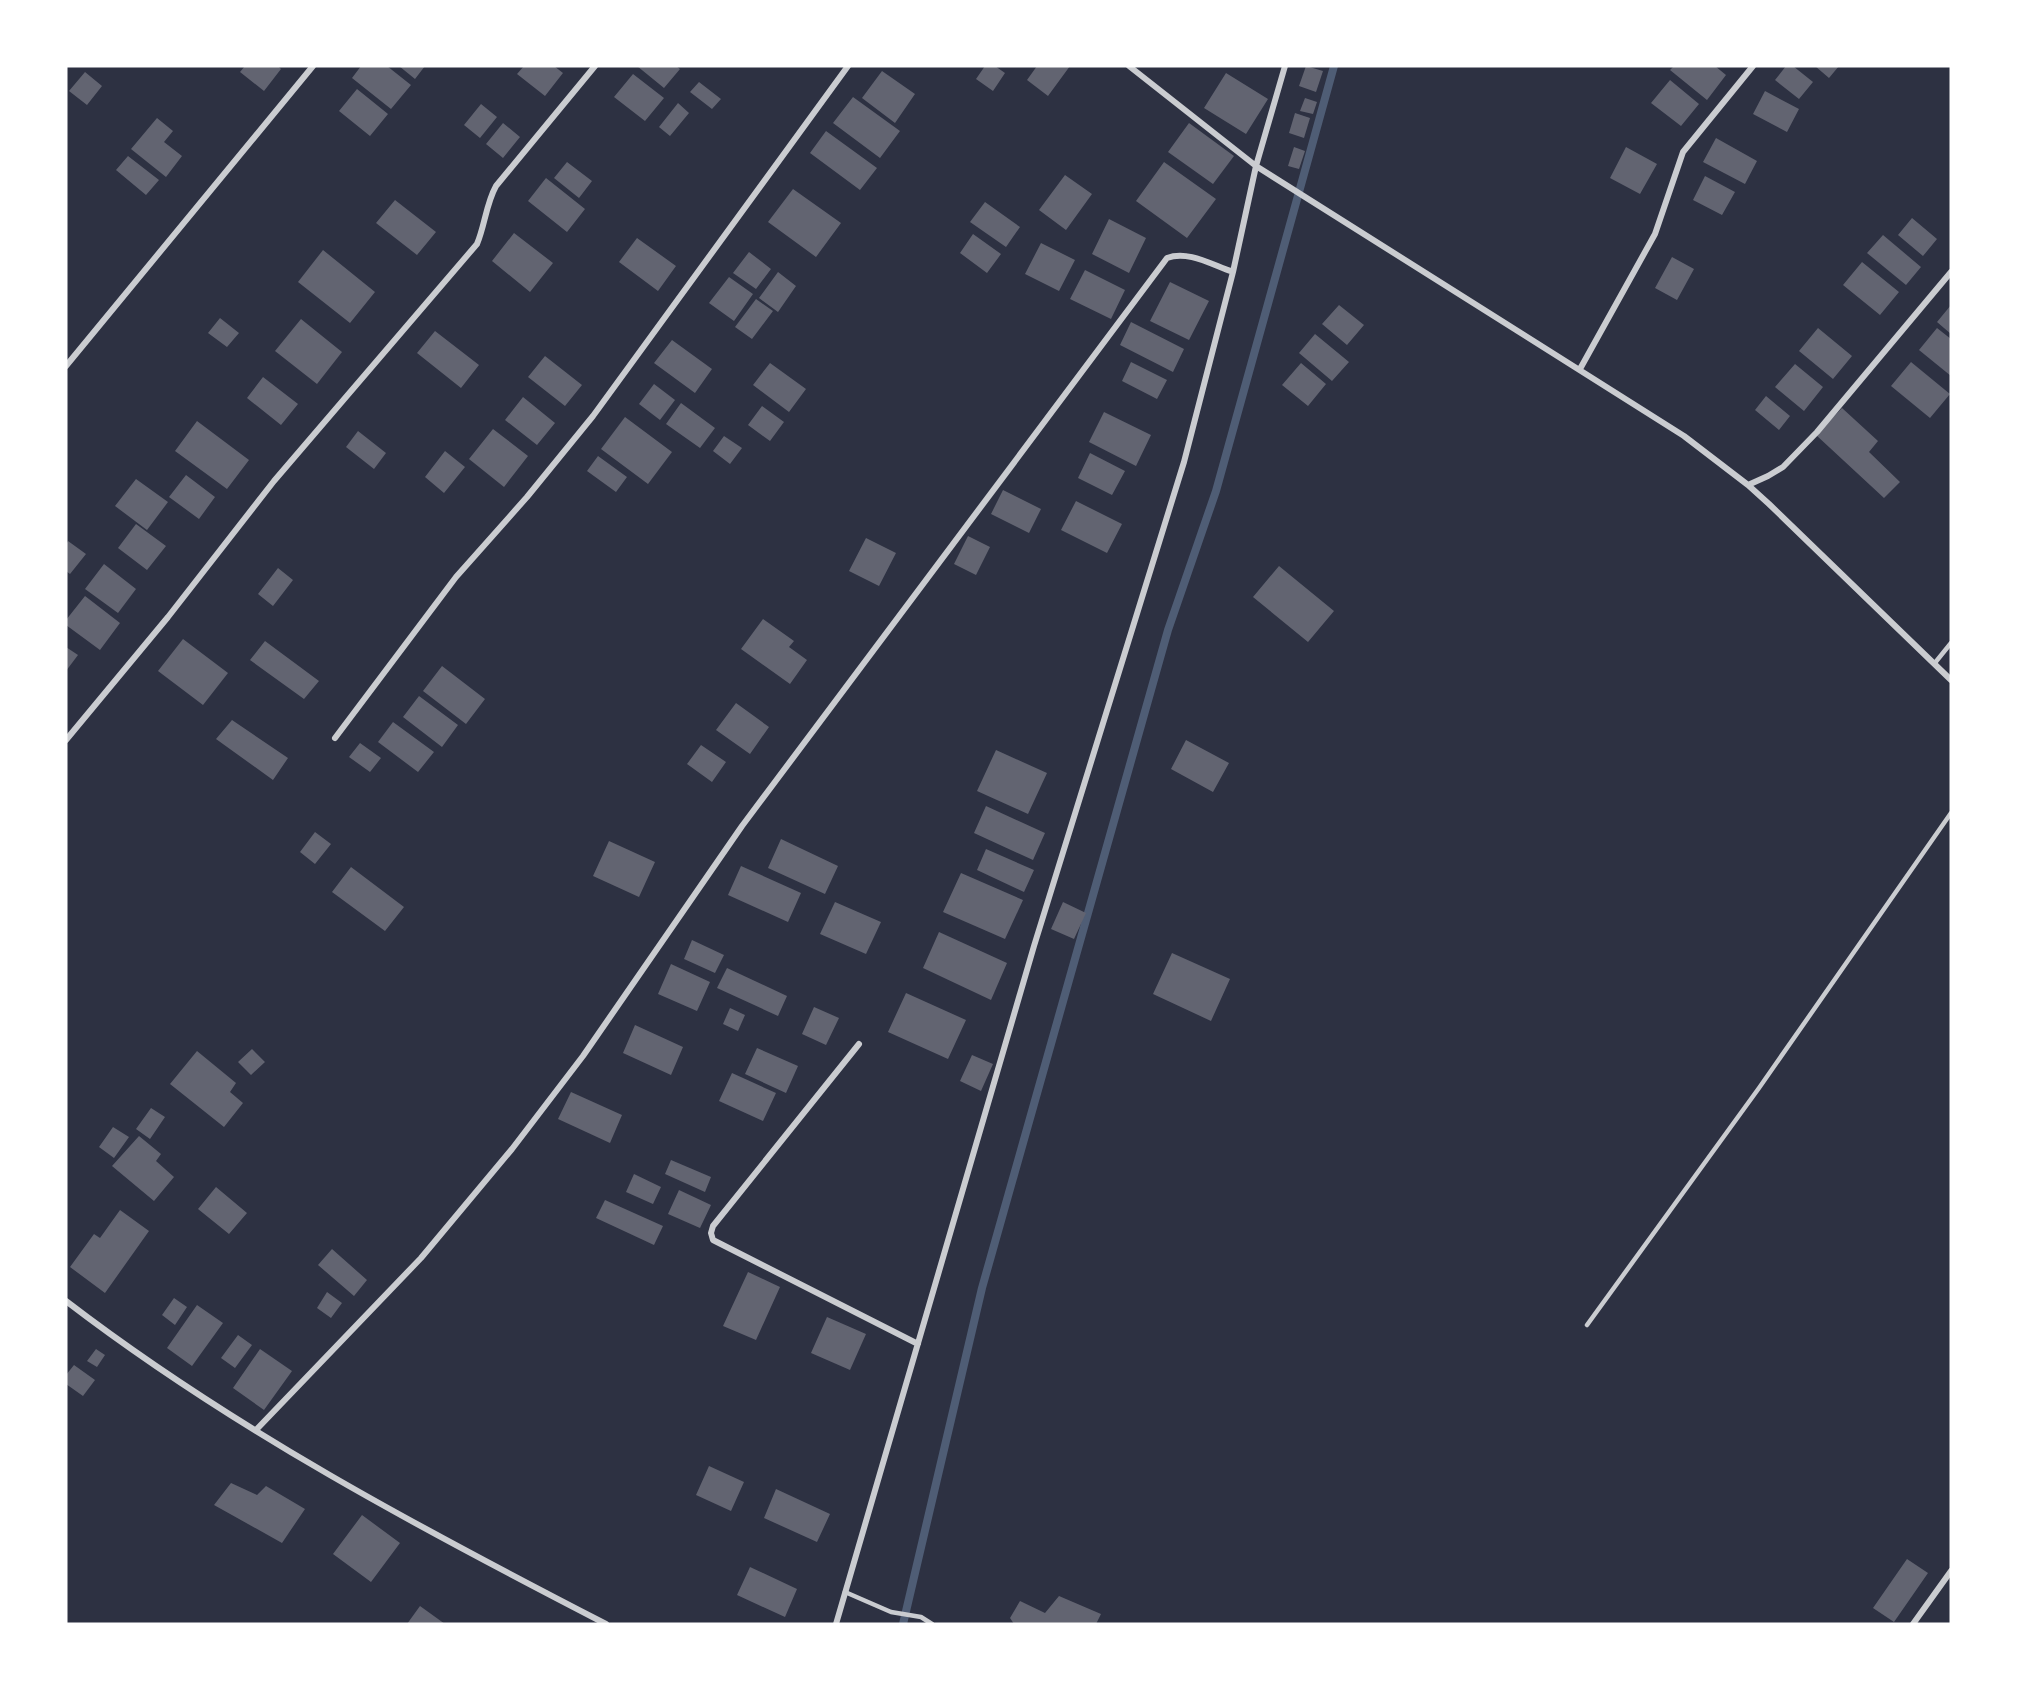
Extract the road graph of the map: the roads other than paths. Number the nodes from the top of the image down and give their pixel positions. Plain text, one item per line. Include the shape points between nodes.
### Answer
1 (313, 66) edge
2 (595, 66) edge
3 (848, 66) edge
4 (1129, 66) edge
5 (1285, 66) edge
6 (1753, 66) edge
7 (1256, 166) junction
8 (1233, 272) junction
9 (1951, 272) edge
10 (66, 366) edge
11 (1580, 369) junction
12 (1748, 485) junction
13 (1951, 643) edge
14 (1934, 664) junction
15 (1951, 680) edge
16 (335, 738) dead end
17 (66, 740) edge
18 (1951, 813) edge
19 (859, 1044) dead end
20 (66, 1301) edge
21 (1587, 1325) dead end
22 (918, 1344) junction
23 (256, 1430) junction
24 (1951, 1571) edge
25 (845, 1592) junction
26 (606, 1624) edge
27 (836, 1624) edge
28 (932, 1624) edge
29 (1913, 1624) edge

1 - 10 street
2 - 17 street via 496,186 477,244 274,481
3 - 16 street via 593,416 456,577
4 - 7 street
5 - 7 street
6 - 11 street via 1683,152 1655,234
7 - 8 street
7 - 11 street
8 - 22 street via 1184,462 1034,946
8 - 23 street via 1189,255 1167,258 742,826 583,1056 513,1149 421,1258
9 - 12 street via 1783,467
11 - 12 street via 1684,436
12 - 14 street
13 - 14 lane
14 - 15 street
18 - 21 lane
19 - 22 street via 711,1233 713,1240
20 - 23 street via 140,1355
22 - 25 street
23 - 26 street via 459,1548
24 - 29 street
25 - 27 street
25 - 28 lane

